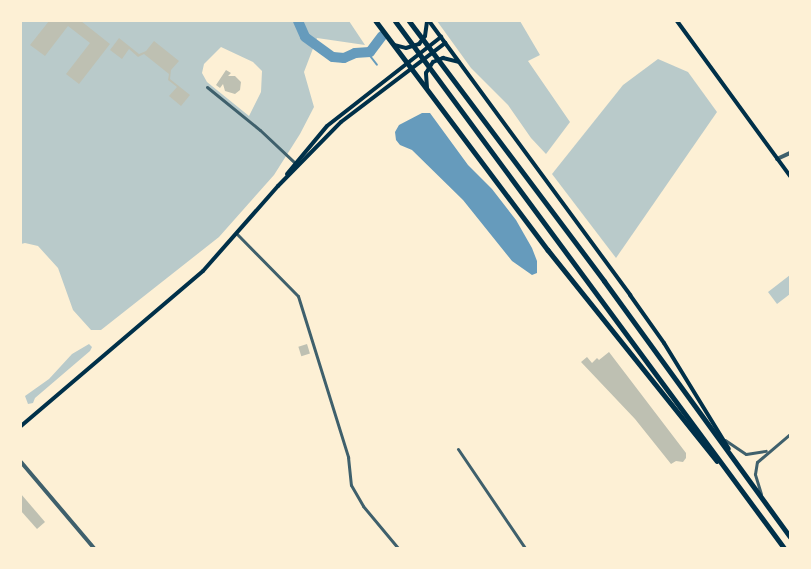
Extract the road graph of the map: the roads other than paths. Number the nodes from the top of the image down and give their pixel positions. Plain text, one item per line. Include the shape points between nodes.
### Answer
1 (376, 21) edge
2 (395, 21) edge
3 (409, 21) edge
4 (428, 21) edge
5 (677, 21) edge
6 (441, 37) junction
7 (444, 43) junction
8 (394, 45) junction
9 (459, 62) junction
10 (408, 63) junction
11 (411, 68) junction
12 (207, 87) dead end
13 (428, 91) junction
14 (790, 153) edge
15 (777, 159) junction
16 (294, 163) junction
17 (790, 176) edge
18 (278, 186) junction
19 (237, 234) junction
20 (21, 426) edge
21 (790, 434) edge
22 (721, 436) junction
23 (458, 448) dead end
24 (768, 450) junction
25 (21, 462) edge
26 (742, 472) junction
27 (743, 492) junction
28 (766, 504) junction
29 (790, 537) edge
30 (94, 548) edge
31 (398, 548) edge
32 (524, 548) edge
33 (784, 548) edge

1 - 8 main road
2 - 27 highway
3 - 26 highway
4 - 6 main road
4 - 8 main road via 426,36 419,44 409,48
5 - 15 main road
6 - 7 main road
6 - 10 main road
7 - 9 main road
7 - 11 main road
8 - 10 main road
9 - 13 main road via 443,58 431,64 425,76
9 - 22 main road via 664,343
10 - 11 main road
10 - 16 main road via 327,126
11 - 13 main road
11 - 18 main road via 341,122
12 - 16 street
13 - 27 main road via 548,250
14 - 15 street
15 - 17 main road
16 - 18 main road
18 - 19 main road
19 - 20 main road via 203,272
19 - 31 street via 298,296 348,457 351,485
21 - 24 street
22 - 24 street via 730,446 746,454
22 - 26 main road
23 - 32 street
24 - 28 street via 756,467 758,487
25 - 30 street
26 - 28 highway
27 - 33 highway
28 - 29 highway

